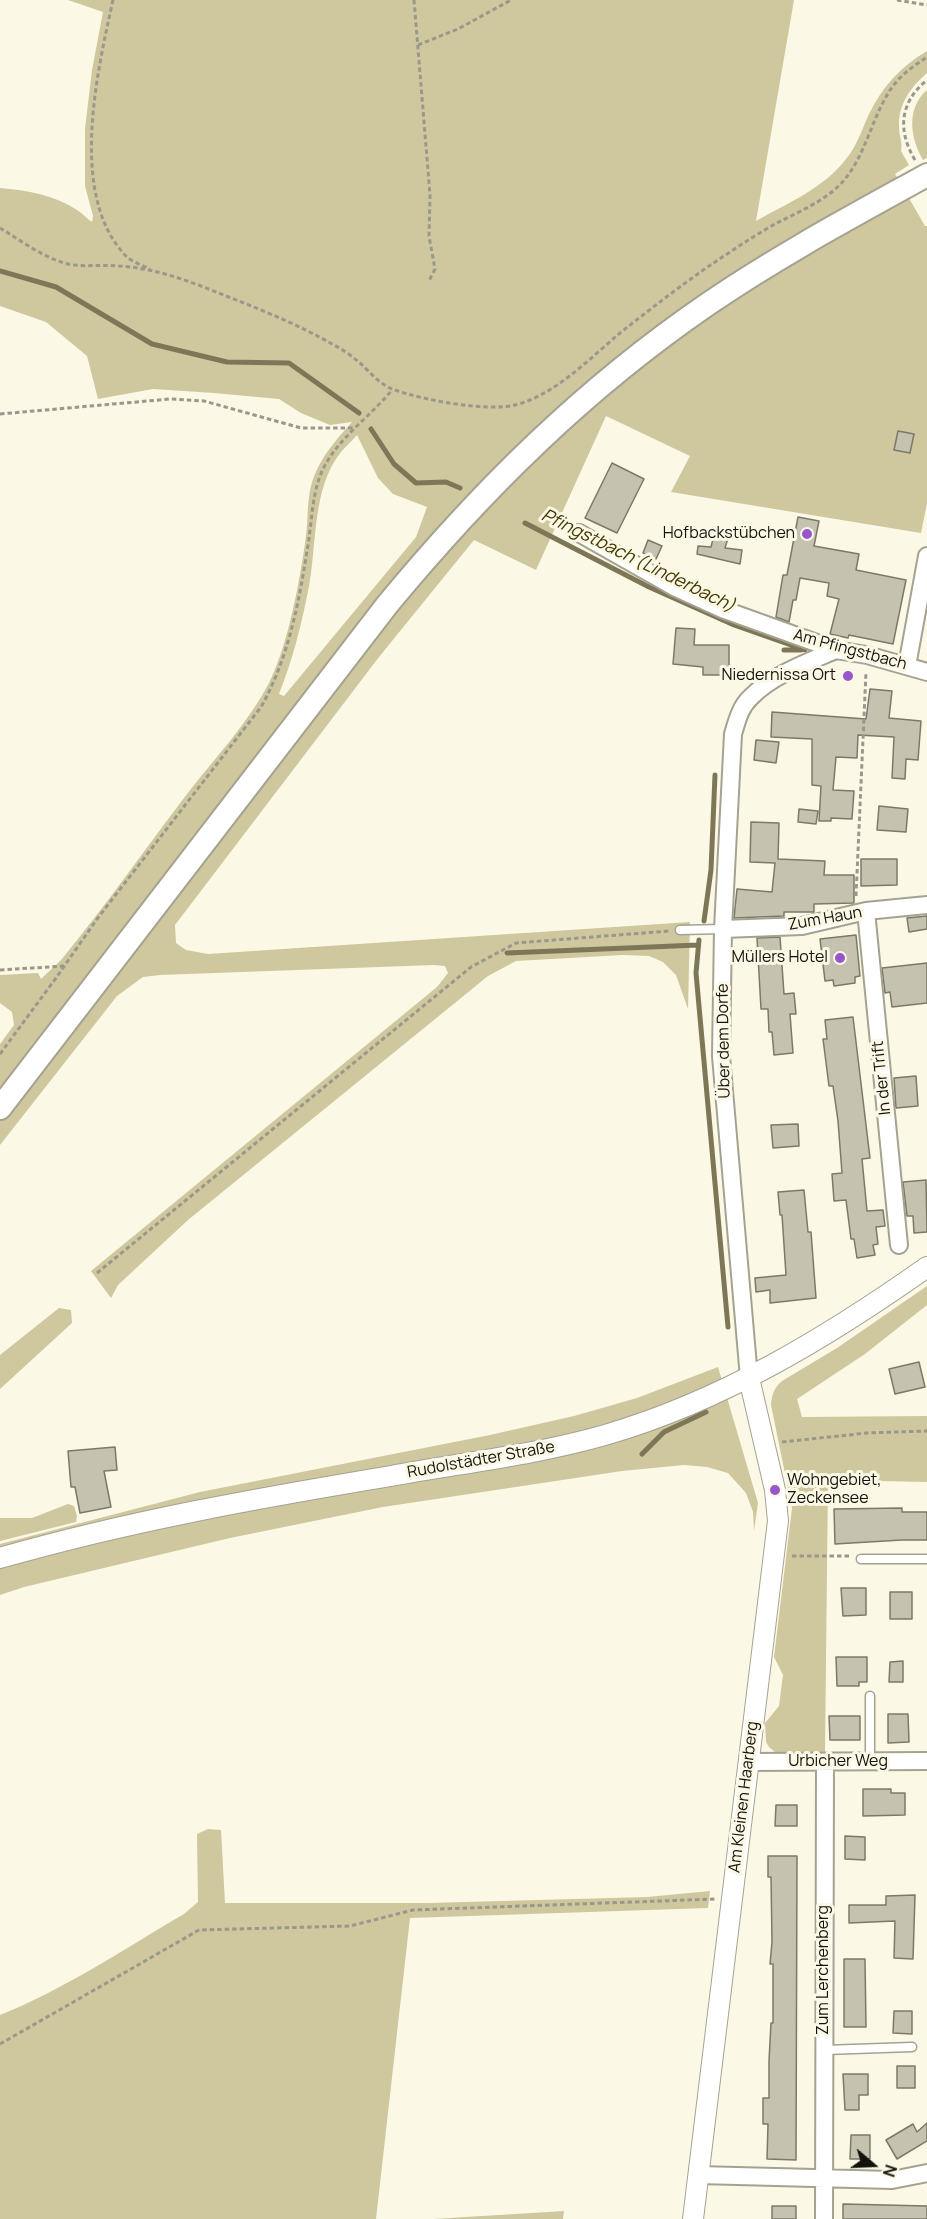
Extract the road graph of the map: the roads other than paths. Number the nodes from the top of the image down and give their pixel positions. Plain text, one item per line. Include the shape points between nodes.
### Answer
1 (922, 169) edge
2 (579, 533) dead end
3 (927, 556) edge
4 (836, 650) junction
5 (907, 666) junction
6 (927, 672) edge
7 (927, 906) edge
8 (866, 911) junction
9 (723, 928) junction
10 (680, 930) road end
11 (0, 1108) edge
12 (899, 1245) dead end
13 (927, 1267) edge
14 (749, 1378) junction
15 (0, 1558) edge
16 (861, 1559) road end
17 (927, 1559) edge
18 (870, 1696) dead end
19 (927, 1761) edge
20 (749, 1762) junction
21 (825, 1762) junction
22 (870, 1762) junction
23 (912, 2047) dead end
24 (825, 2050) junction
25 (927, 2174) edge
26 (698, 2175) junction
27 (824, 2179) junction
28 (693, 2219) edge
29 (824, 2219) edge

1 - 11 main road via 708,303 592,391 507,471 387,605
2 - 4 street, Am Pfingstbach via 685,592
3 - 5 street
4 - 5 street, Am Pfingstbach
4 - 9 street, Über dem Dorfe via 762,687 738,715 730,760
5 - 6 street, Am Pfingstbach
7 - 8 street, Zum Haun
8 - 9 street, Zum Haun via 802,926
8 - 12 street, In der Trift
9 - 10 lane
9 - 14 street, Über dem Dorfe via 721,1056
13 - 14 street, Rudolstädter Straße via 815,1341
14 - 15 street, Rudolstädter Straße via 663,1415 574,1443 198,1509
14 - 20 street, Am Kleinen Haarberg via 766,1444 778,1521
16 - 17 lane
18 - 22 lane
19 - 22 street, Urbicher Weg
20 - 21 street, Urbicher Weg
20 - 26 street, Am Kleinen Haarberg
21 - 22 street, Urbicher Weg
21 - 24 street, Zum Lerchenberg
23 - 24 lane
24 - 27 street, Zum Lerchenberg
25 - 27 street via 892,2181
26 - 27 street
26 - 28 street, Am Kleinen Haarberg
27 - 29 street, Zum Lerchenberg

